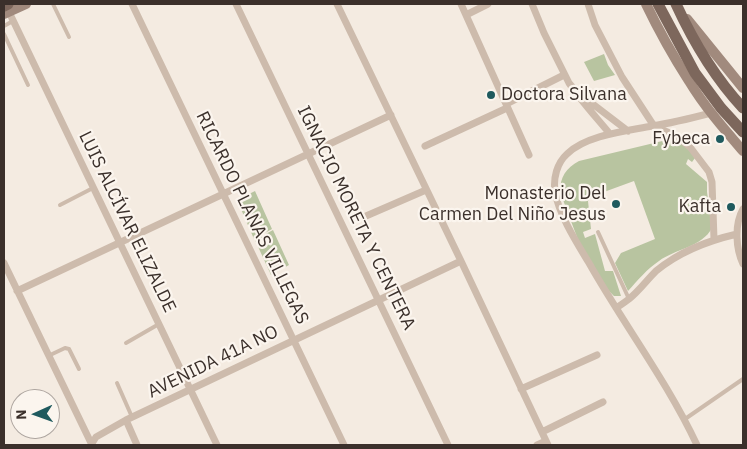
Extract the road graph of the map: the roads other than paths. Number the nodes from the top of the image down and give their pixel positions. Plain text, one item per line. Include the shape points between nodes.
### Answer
1 (26, 4) edge
2 (53, 4) edge
3 (132, 4) edge
4 (236, 4) edge
5 (337, 4) edge
6 (461, 4) edge
7 (488, 4) edge
8 (532, 4) edge
9 (588, 4) edge
10 (646, 4) edge
11 (658, 4) edge
12 (677, 7) edge
13 (7, 11) edge
14 (466, 15) junction
15 (4, 26) edge
16 (4, 34) edge
17 (69, 37) dead end
18 (564, 75) junction
19 (739, 80) edge
20 (569, 83) junction
21 (28, 85) dead end
22 (743, 88) edge
23 (506, 106) junction
24 (743, 108) edge
25 (711, 113) junction
26 (391, 115) junction
27 (654, 126) junction
28 (628, 131) junction
29 (743, 132) edge
30 (610, 134) junction
31 (425, 146) dead end
32 (743, 151) edge
33 (309, 154) junction
34 (529, 155) dead end
35 (93, 188) junction
36 (426, 190) junction
37 (224, 194) junction
38 (60, 206) dead end
39 (743, 209) edge
40 (366, 216) dead end
41 (598, 232) dead end
42 (737, 234) junction
43 (714, 239) junction
44 (120, 243) junction
45 (462, 261) junction
46 (4, 263) edge
47 (743, 264) edge
48 (17, 291) junction
49 (629, 299) junction
50 (379, 300) junction
51 (616, 308) junction
52 (159, 324) junction
53 (294, 340) junction
54 (126, 343) dead end
55 (596, 355) dead end
56 (48, 356) junction
57 (79, 369) dead end
58 (743, 379) edge
59 (117, 383) dead end
60 (190, 389) junction
61 (521, 389) junction
62 (603, 402) dead end
63 (129, 419) junction
64 (685, 419) junction
65 (542, 432) junction
66 (547, 443) edge
67 (91, 445) edge
68 (137, 445) edge
69 (217, 445) edge
70 (344, 445) edge
71 (448, 445) edge
72 (538, 445) edge
73 (697, 445) edge

1 - 13 main road
2 - 17 lane
3 - 37 street, RICARDO PLANAS VILLEGAS
4 - 33 street, IGNACIO MORETA Y CENTERA
5 - 26 street
6 - 14 street
7 - 14 street
8 - 18 street
9 - 27 street via 622,77
10 - 25 main road via 663,40
11 - 29 main road via 695,73
12 - 19 main road
12 - 24 main road via 701,52
13 - 15 lane
13 - 35 street, LUIS ALCÍVAR ELIZALDE
14 - 23 street
16 - 21 lane
18 - 20 street
18 - 23 street
19 - 22 main road
20 - 28 street
20 - 30 street
23 - 31 street
23 - 34 street
25 - 27 street
25 - 32 main road
26 - 33 street
26 - 36 street
27 - 28 street
27 - 43 street via 690,147 709,172
28 - 30 street
30 - 51 street via 576,146 566,154 555,175 555,191 576,241
33 - 37 street
33 - 50 street, IGNACIO MORETA Y CENTERA
35 - 38 lane
35 - 44 street, LUIS ALCÍVAR ELIZALDE
36 - 40 street
36 - 45 street
37 - 44 street
37 - 53 street, RICARDO PLANAS VILLEGAS
39 - 42 street
41 - 49 lane
42 - 43 street
42 - 47 street
43 - 49 street via 667,262
44 - 48 street
44 - 52 street, LUIS ALCÍVAR ELIZALDE
45 - 50 street, AVENIDA 41A NO
45 - 61 street
46 - 48 street
48 - 56 street
49 - 51 street
50 - 53 street, AVENIDA 41A NO
50 - 71 street, IGNACIO MORETA Y CENTERA
51 - 64 street
52 - 54 lane
52 - 60 street, LUIS ALCÍVAR ELIZALDE
53 - 60 street, AVENIDA 41A NO
53 - 70 street, RICARDO PLANAS VILLEGAS
55 - 61 street
56 - 57 lane via 69,349
56 - 67 street
58 - 64 lane
59 - 63 lane
60 - 63 street, AVENIDA 41A NO
60 - 69 street, LUIS ALCÍVAR ELIZALDE
61 - 65 street
62 - 65 street
63 - 67 street, AVENIDA 41A NO via 96,437
63 - 68 street
64 - 73 street
65 - 66 street
66 - 72 street

